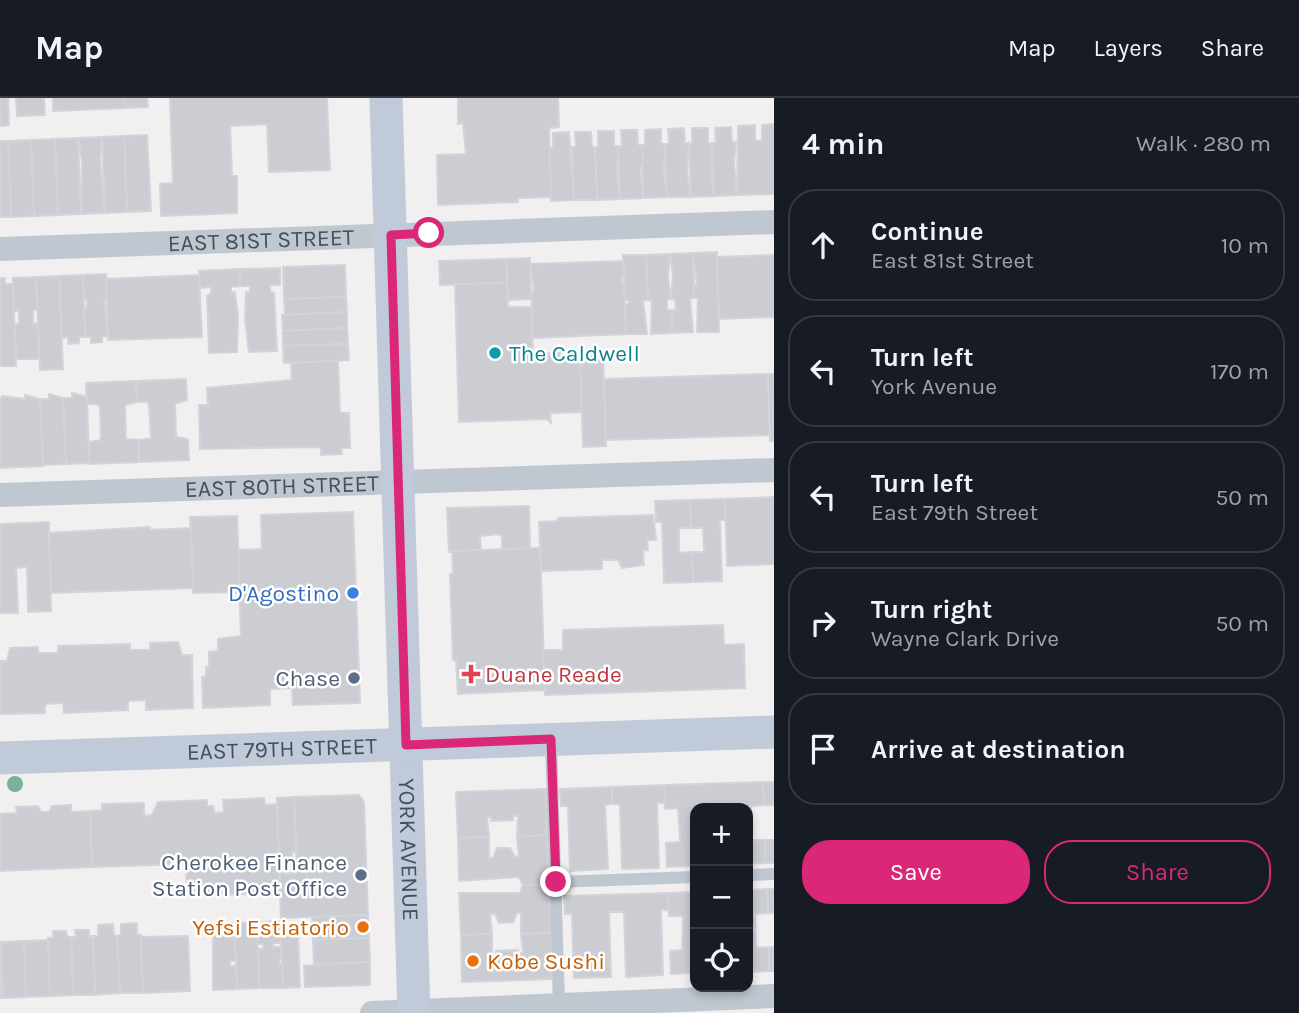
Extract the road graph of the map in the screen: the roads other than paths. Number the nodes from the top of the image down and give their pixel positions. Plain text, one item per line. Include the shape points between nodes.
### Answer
1 (386, 98) edge
2 (774, 222) edge
3 (391, 235) junction
4 (0, 249) edge
5 (774, 470) edge
6 (399, 481) junction
7 (0, 495) edge
8 (774, 732) edge
9 (551, 739) junction
10 (406, 745) junction
11 (0, 758) edge
12 (774, 874) edge
13 (753, 875) edge
14 (690, 877) edge
15 (556, 882) junction
16 (774, 996) edge
17 (559, 1004) junction
18 (414, 1012) edge
19 (372, 1013) edge

1 - 3 main road, YORK AVENUE
2 - 3 street, EAST 81ST STREET
3 - 4 street, EAST 81ST STREET
3 - 6 main road, YORK AVENUE
5 - 6 street, EAST 80TH STREET
6 - 7 street, EAST 80TH STREET
6 - 10 main road, YORK AVENUE
8 - 9 main road, EAST 79TH STREET
9 - 10 main road, EAST 79TH STREET
9 - 15 lane
10 - 11 main road, EAST 79TH STREET
10 - 18 main road, YORK AVENUE
12 - 13 lane
14 - 15 lane
15 - 17 lane
16 - 17 street
17 - 18 street
18 - 19 street

